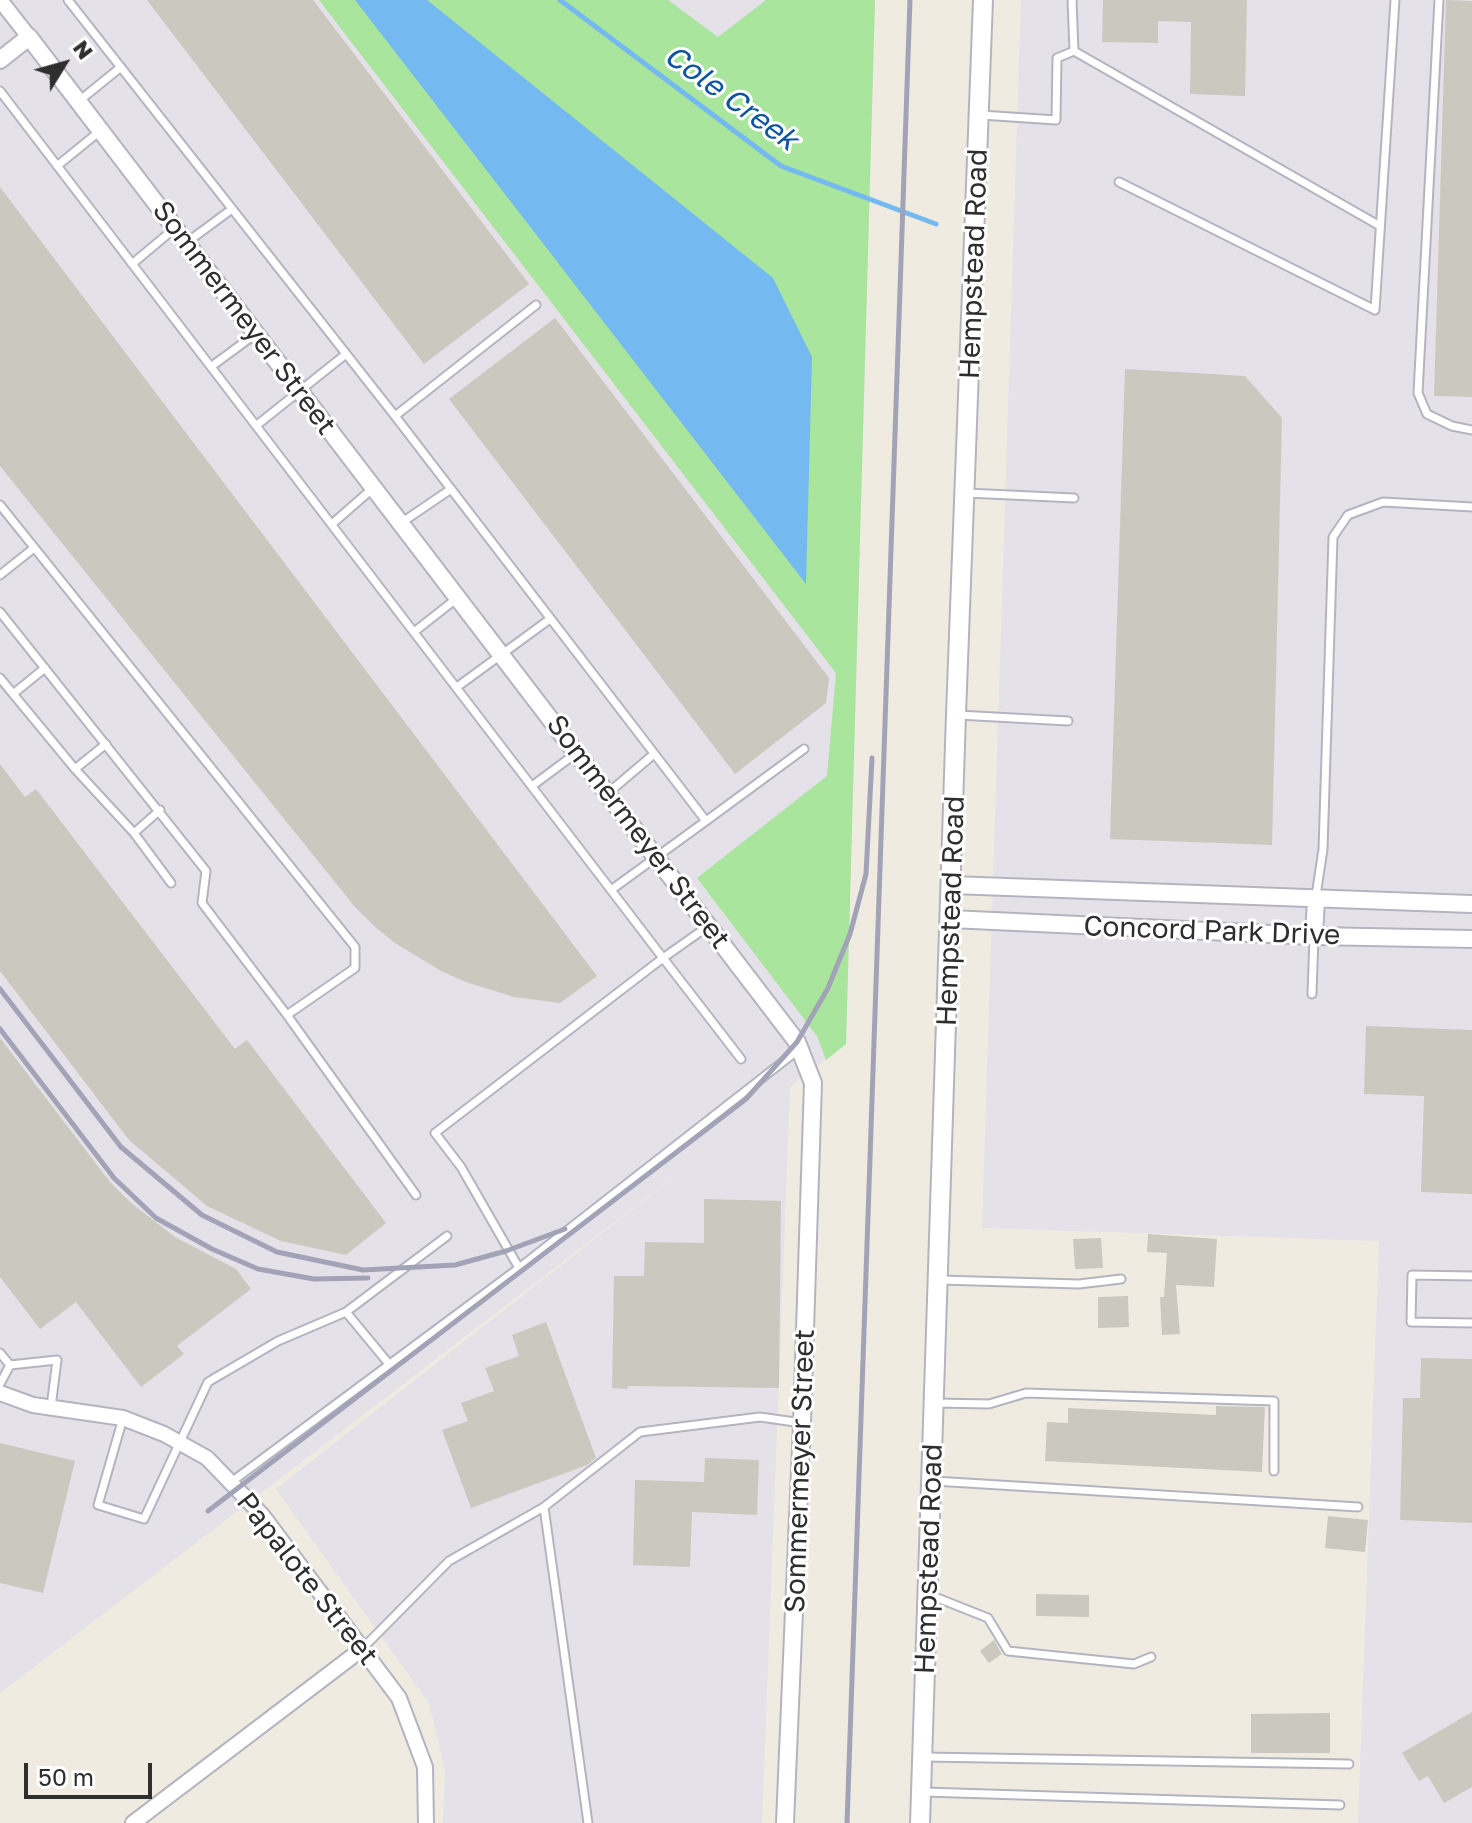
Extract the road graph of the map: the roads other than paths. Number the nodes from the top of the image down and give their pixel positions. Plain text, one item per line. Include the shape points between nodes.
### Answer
1 (68, 0) edge
2 (983, 0) edge
3 (1072, 0) edge
4 (1395, 0) edge
5 (1439, 0) edge
6 (7, 2) edge
7 (29, 37) junction
8 (1074, 51) junction
9 (0, 60) edge
10 (121, 67) junction
11 (0, 91) edge
12 (78, 101) junction
13 (979, 115) junction
14 (100, 131) junction
15 (57, 166) junction
16 (1119, 182) dead end
17 (232, 209) junction
18 (1380, 226) junction
19 (175, 228) junction
20 (186, 243) junction
21 (132, 264) junction
22 (536, 305) dead end
23 (256, 333) junction
24 (346, 354) junction
25 (212, 366) junction
26 (300, 391) junction
27 (395, 416) junction
28 (257, 425) junction
29 (1472, 430) edge
30 (374, 487) junction
31 (451, 489) junction
32 (967, 493) junction
33 (1074, 498) dead end
34 (0, 505) edge
35 (1472, 507) edge
36 (401, 523) junction
37 (332, 524) junction
38 (34, 548) junction
39 (0, 575) edge
40 (458, 598) junction
41 (0, 612) edge
42 (550, 619) junction
43 (414, 632) junction
44 (502, 655) junction
45 (45, 668) junction
46 (0, 678) edge
47 (457, 687) junction
48 (13, 694) junction
49 (956, 714) junction
50 (1068, 721) dead end
51 (106, 744) junction
52 (804, 749) dead end
53 (577, 753) junction
54 (654, 754) junction
55 (75, 769) junction
56 (532, 786) junction
57 (608, 793) junction
58 (160, 810) junction
59 (706, 821) junction
60 (134, 833) junction
61 (657, 857) junction
62 (171, 883) dead end
63 (952, 885) junction
64 (611, 890) junction
65 (1316, 899) junction
66 (1472, 904) edge
67 (951, 919) junction
68 (709, 925) junction
69 (1314, 936) junction
70 (1472, 939) edge
71 (663, 958) junction
72 (1312, 994) dead end
73 (287, 1015) junction
74 (800, 1049) junction
75 (741, 1059) dead end
76 (416, 1195) dead end
77 (447, 1236) dead end
78 (519, 1268) junction
79 (1472, 1276) edge
80 (1121, 1279) dead end
81 (939, 1280) junction
82 (346, 1312) junction
83 (1472, 1323) edge
84 (0, 1353) edge
85 (389, 1364) junction
86 (10, 1365) junction
87 (0, 1384) edge
88 (0, 1393) edge
89 (934, 1403) junction
90 (51, 1407) junction
91 (123, 1418) junction
92 (802, 1423) junction
93 (178, 1442) junction
94 (1274, 1471) dead end
95 (932, 1481) junction
96 (230, 1483) junction
97 (544, 1507) junction
98 (1358, 1507) dead end
99 (928, 1594) junction
100 (362, 1649) junction
101 (1151, 1657) dead end
102 (922, 1757) junction
103 (1349, 1764) dead end
104 (921, 1791) junction
105 (1340, 1805) dead end
106 (133, 1823) edge
107 (426, 1823) edge
108 (588, 1823) edge
109 (785, 1823) edge
110 (920, 1823) edge

1 - 10 lane
2 - 13 main road, Hempstead Road
3 - 8 lane
4 - 18 lane
5 - 29 lane via 1418,393 1427,414
6 - 7 street, Sommermeyer Street
7 - 9 street
7 - 12 street, Sommermeyer Street
8 - 13 lane via 1057,58 1056,120
8 - 18 lane
10 - 12 lane
10 - 17 lane
11 - 15 lane
12 - 14 street, Sommermeyer Street
13 - 32 main road, Hempstead Road
14 - 15 lane
14 - 19 street, Sommermeyer Street
15 - 21 lane
16 - 18 lane via 1375,310
17 - 20 lane
17 - 24 lane
19 - 20 street, Sommermeyer Street
19 - 21 lane
20 - 23 street, Sommermeyer Street
21 - 25 lane
22 - 27 lane
23 - 25 lane
23 - 26 street, Sommermeyer Street
24 - 26 lane
24 - 27 lane
25 - 28 lane
26 - 28 lane
26 - 30 street, Sommermeyer Street
27 - 31 lane
28 - 37 lane
30 - 36 street, Sommermeyer Street
30 - 37 lane
31 - 36 lane
31 - 42 lane
32 - 33 lane
32 - 49 main road, Hempstead Road
34 - 38 lane
35 - 65 lane via 1383,502 1348,515 1333,537 1323,849
36 - 40 street, Sommermeyer Street
37 - 43 lane
38 - 39 lane
38 - 73 lane via 355,947 355,968
40 - 43 lane
40 - 44 street, Sommermeyer Street
41 - 45 lane
42 - 44 lane
42 - 54 lane
43 - 47 lane
44 - 47 lane
44 - 53 street, Sommermeyer Street
45 - 48 lane
45 - 51 lane
46 - 48 lane
47 - 56 lane
48 - 55 lane
49 - 50 lane
49 - 63 main road, Hempstead Road
51 - 55 lane
51 - 58 lane
52 - 59 lane
53 - 56 lane
53 - 57 street, Sommermeyer Street
54 - 57 lane
54 - 59 lane
55 - 60 lane
56 - 64 lane
57 - 61 street, Sommermeyer Street
58 - 60 lane
58 - 73 lane via 206,871 202,903
59 - 61 lane
60 - 62 lane
61 - 64 lane
61 - 68 street, Sommermeyer Street
63 - 65 street, Concord Park Drive
63 - 67 main road, Hempstead Road
64 - 71 lane
65 - 66 street, Concord Park Drive
65 - 69 street
67 - 69 street, Concord Park Drive
67 - 81 main road, Hempstead Road
68 - 71 lane
68 - 74 street, Sommermeyer Street
69 - 70 street, Concord Park Drive
69 - 72 lane
71 - 75 lane
71 - 78 lane via 435,1133 461,1167
73 - 76 lane
74 - 78 lane
74 - 92 street, Sommermeyer Street via 813,1083
77 - 82 lane
78 - 85 lane
79 - 83 lane via 1412,1275 1411,1322
80 - 81 lane via 1079,1284
81 - 89 main road, Hempstead Road
82 - 85 lane
82 - 93 lane via 278,1341 208,1382
84 - 86 lane
85 - 96 lane
86 - 87 lane
86 - 90 lane via 57,1360
88 - 90 street, Papalote Street
89 - 94 lane via 989,1404 1026,1393 1274,1401
89 - 95 main road, Hempstead Road
90 - 91 street, Papalote Street
91 - 93 street, Papalote Street
91 - 93 lane via 98,1505 144,1519
92 - 97 lane via 760,1417 640,1432
92 - 109 street, Sommermeyer Street
93 - 96 street, Papalote Street via 207,1458
95 - 98 lane
95 - 99 main road, Hempstead Road
96 - 100 street, Papalote Street via 262,1515
97 - 100 lane via 449,1561
97 - 108 lane
99 - 101 lane via 988,1618 1008,1651 1134,1664
99 - 102 main road, Hempstead Road
100 - 106 street
100 - 107 street, Papalote Street via 399,1698 425,1767
102 - 103 lane
102 - 104 main road, Hempstead Road
104 - 105 lane
104 - 110 main road, Hempstead Road

